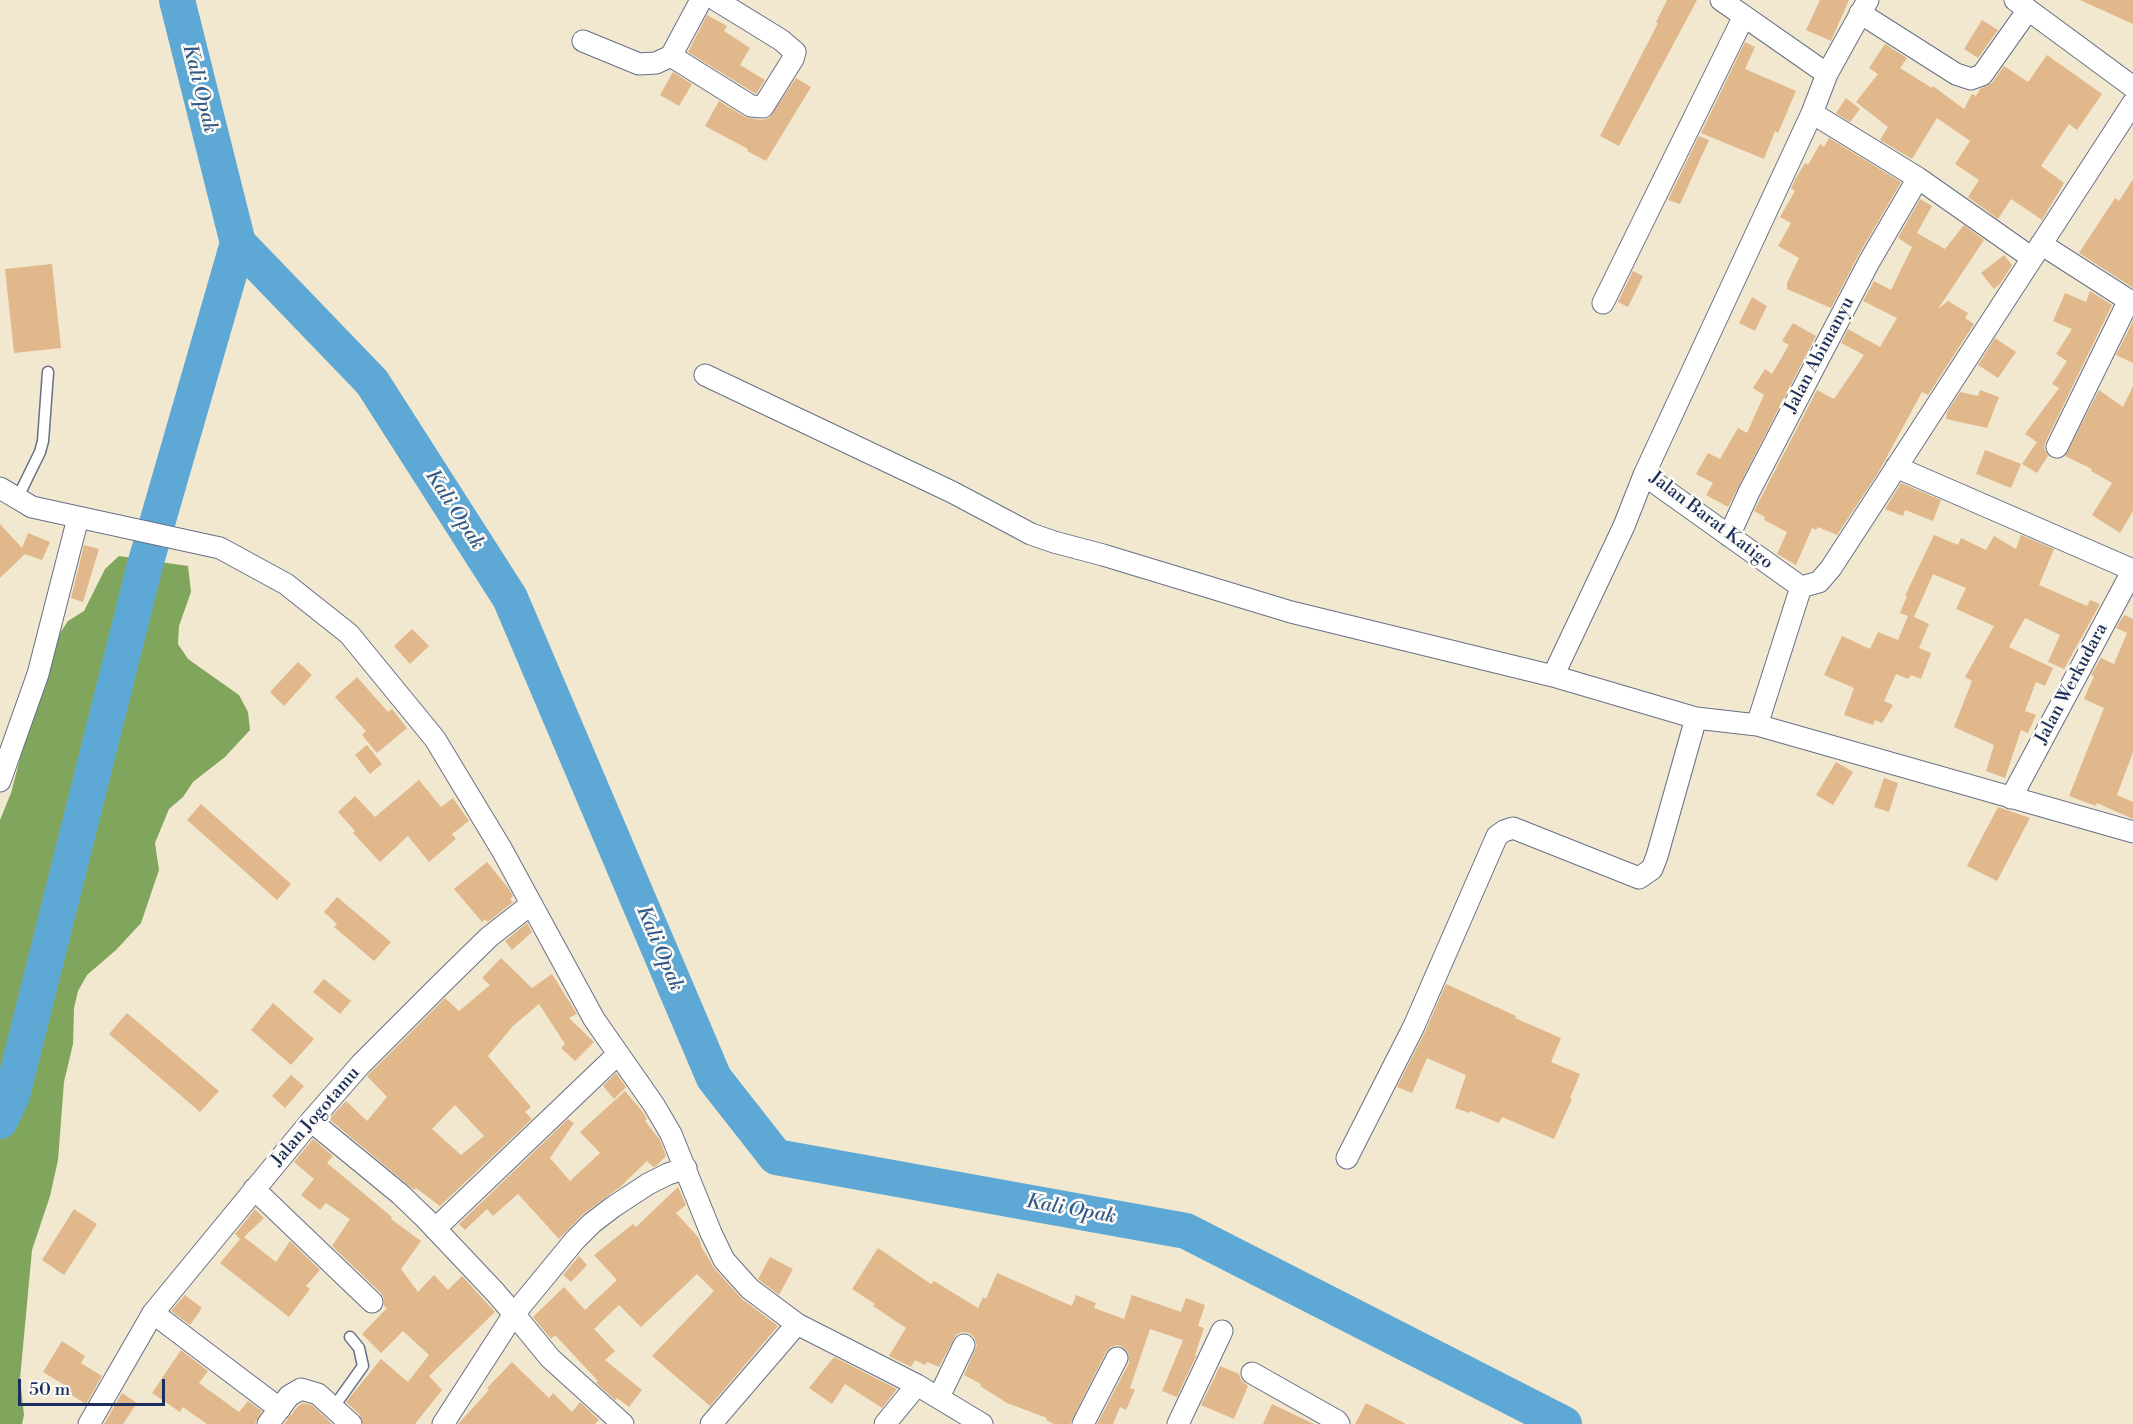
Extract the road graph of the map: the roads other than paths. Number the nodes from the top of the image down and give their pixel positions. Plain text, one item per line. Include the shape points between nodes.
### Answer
1 (701, 0) edge
2 (716, 0) edge
3 (1721, 0) edge
4 (2022, 5) edge
5 (1864, 7) edge
6 (1744, 16) junction
7 (583, 41) dead end
8 (671, 56) junction
9 (1827, 74) junction
10 (2133, 87) edge
11 (2133, 104) edge
12 (1812, 113) junction
13 (1918, 178) junction
14 (2037, 251) junction
15 (2131, 302) edge
16 (1603, 303) dead end
17 (48, 372) dead end
18 (705, 375) dead end
19 (2057, 447) dead end
20 (1896, 467) junction
21 (1644, 475) junction
22 (9, 493) edge
23 (78, 518) junction
24 (1729, 536) junction
25 (2133, 570) edge
26 (1801, 587) junction
27 (1553, 676) junction
28 (1696, 718) junction
29 (1757, 725) junction
30 (0, 781) edge
31 (2011, 798) junction
32 (2133, 832) edge
33 (530, 905) junction
34 (618, 1054) junction
35 (311, 1121) junction
36 (1347, 1158) dead end
37 (686, 1168) junction
38 (254, 1189) junction
39 (435, 1229) junction
40 (372, 1302) dead end
41 (153, 1313) junction
42 (514, 1314) junction
43 (797, 1324) junction
44 (1222, 1331) dead end
45 (350, 1337) dead end
46 (964, 1345) dead end
47 (1117, 1358) dead end
48 (1252, 1373) dead end
49 (917, 1384) junction
50 (939, 1397) junction
51 (333, 1408) junction
52 (274, 1416) edge
53 (89, 1424) edge
54 (351, 1424) edge
55 (443, 1424) edge
56 (622, 1424) edge
57 (711, 1424) edge
58 (885, 1424) edge
59 (982, 1424) edge
60 (1083, 1424) edge
61 (1178, 1424) edge
62 (1339, 1424) edge

1 - 8 street
2 - 8 street via 795,52 766,106 751,106
3 - 6 street
4 - 5 street via 1982,75 1971,78 1956,74
4 - 10 street
5 - 9 street, Jalan Barat Katigo
6 - 9 street
6 - 16 street
7 - 8 street via 639,64 657,63
9 - 12 street, Jalan Barat Katigo
11 - 14 street
12 - 13 street
12 - 21 street, Jalan Barat Katigo
13 - 14 street
13 - 24 street, Jalan Abimanyu via 1864,272
14 - 15 street
14 - 20 street
15 - 19 street
17 - 22 lane via 44,441
18 - 27 street via 952,492 1031,534 1291,612
20 - 25 street
20 - 26 street via 1831,568 1819,582
21 - 24 street, Jalan Barat Katigo
21 - 27 street
22 - 23 street via 32,507
23 - 30 street via 38,674
23 - 33 street via 220,548 286,584 349,634 435,739 502,850
24 - 26 street, Jalan Barat Katigo
25 - 31 street, Jalan Werkudara
26 - 29 street
27 - 28 street
28 - 29 street
28 - 36 street via 1657,856 1652,869 1639,878 1513,828 1497,836 1414,1026
29 - 31 street
31 - 32 street
33 - 34 street
33 - 35 street, Jalan Jogotamu via 441,984
34 - 37 street via 654,1105
34 - 39 street
35 - 38 street, Jalan Jogotamu
35 - 39 street via 400,1194
37 - 42 street via 648,1184 592,1223
37 - 43 street via 724,1260 750,1289
38 - 40 street
38 - 41 street, Jalan Jogotamu
39 - 42 street
41 - 52 street
41 - 53 street, Jalan Jogotamu
42 - 55 street
42 - 56 street via 550,1358
43 - 49 street
43 - 57 street
44 - 61 street
45 - 51 lane via 359,1348 363,1366
46 - 50 street
47 - 60 street
48 - 62 street
49 - 50 street
49 - 58 street
50 - 59 street
51 - 52 street via 318,1394 301,1389 289,1396
51 - 54 street

